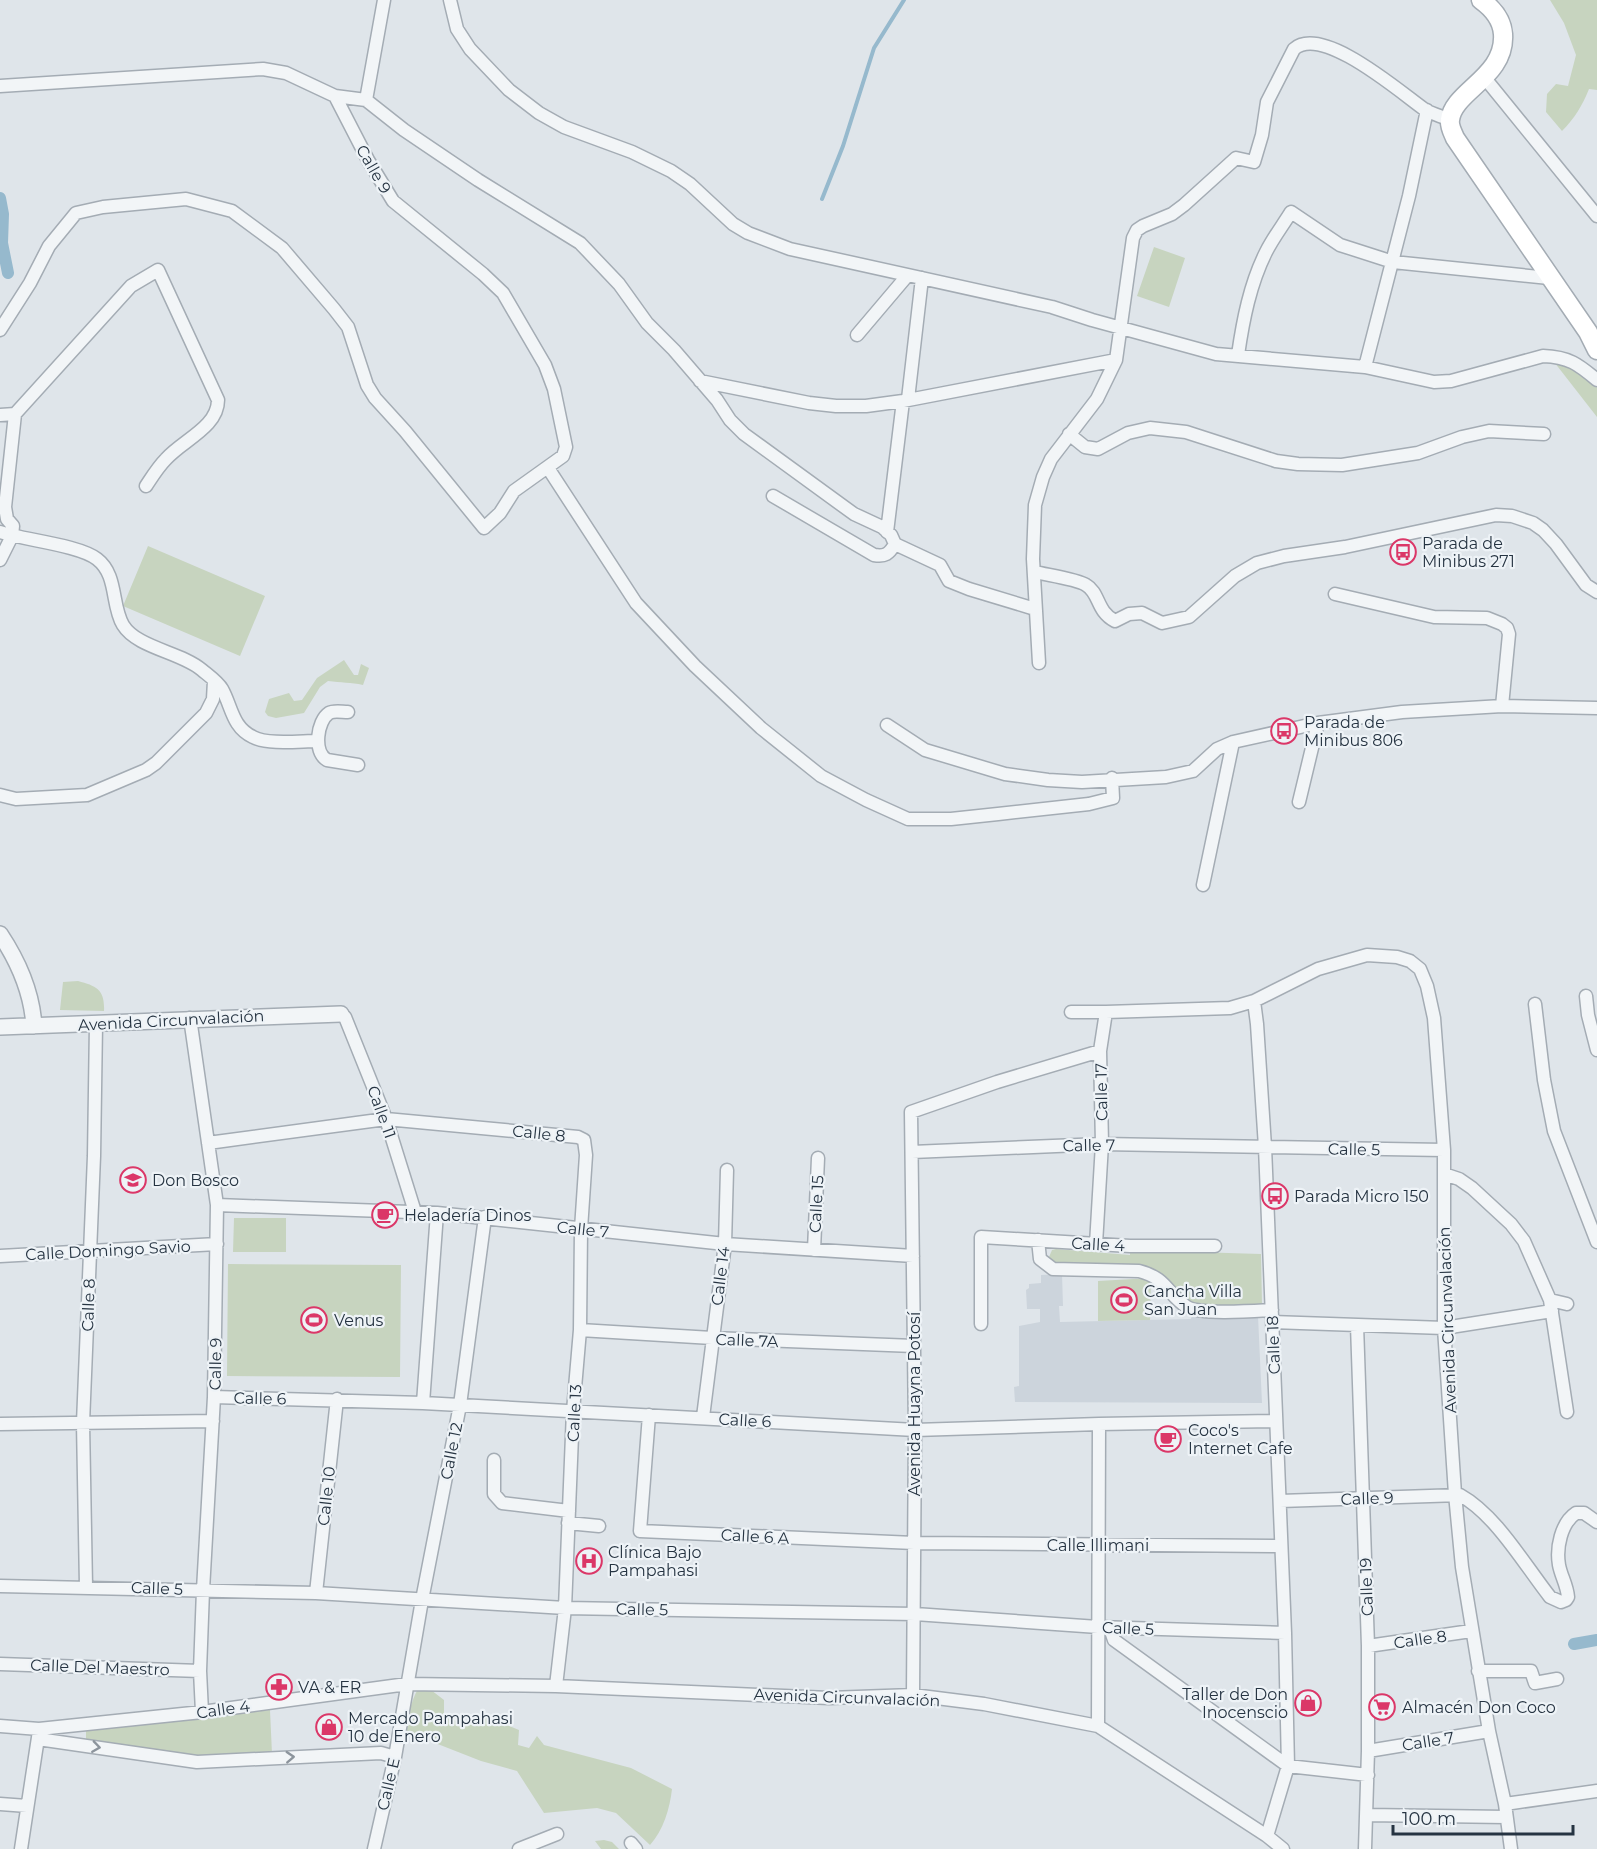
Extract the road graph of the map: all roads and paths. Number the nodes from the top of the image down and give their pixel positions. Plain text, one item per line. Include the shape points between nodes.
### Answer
1 (384, 0) edge
2 (450, 0) edge
3 (1481, 0) edge
4 (1484, 77) junction
5 (0, 86) edge
6 (335, 96) junction
7 (366, 100) junction
8 (1426, 110) junction
9 (1450, 120) junction
10 (1597, 216) edge
11 (1393, 262) junction
12 (907, 276) junction
13 (922, 278) junction
14 (1549, 278) junction
15 (1120, 328) junction
16 (0, 330) edge
17 (857, 335) dead end
18 (1597, 350) edge
19 (1238, 355) junction
20 (1116, 360) junction
21 (1365, 367) junction
22 (1597, 380) edge
23 (700, 381) junction
24 (905, 400) junction
25 (15, 414) junction
26 (0, 415) edge
27 (1069, 434) junction
28 (1544, 434) dead end
29 (548, 468) junction
30 (146, 486) dead end
31 (773, 496) dead end
32 (887, 532) junction
33 (6, 534) edge
34 (895, 544) junction
35 (0, 560) edge
36 (1035, 572) junction
37 (1597, 592) edge
38 (1335, 594) dead end
39 (1035, 609) junction
40 (1039, 663) dead end
41 (214, 681) junction
42 (1502, 706) junction
43 (1597, 708) edge
44 (348, 712) dead end
45 (1318, 723) junction
46 (887, 725) dead end
47 (317, 741) junction
48 (1233, 742) junction
49 (358, 765) dead end
50 (1112, 778) junction
51 (0, 795) edge
52 (1299, 802) dead end
53 (1203, 885) dead end
54 (0, 934) edge
55 (1586, 996) dead end
56 (1254, 1001) junction
57 (1535, 1004) dead end
58 (1071, 1012) dead end
59 (1106, 1012) junction
60 (341, 1014) joint
61 (190, 1018) junction
62 (96, 1024) junction
63 (34, 1026) junction
64 (0, 1027) edge
65 (1597, 1050) edge
66 (1100, 1051) junction
67 (386, 1119) junction
68 (584, 1140) joint
69 (208, 1143) junction
70 (1102, 1144) junction
71 (1265, 1148) junction
72 (1444, 1150) junction
73 (912, 1152) junction
74 (818, 1158) dead end
75 (727, 1170) dead end
76 (1444, 1174) junction
77 (217, 1205) junction
78 (415, 1212) junction
79 (437, 1213) junction
80 (485, 1217) junction
81 (581, 1229) junction
82 (1038, 1240) junction
83 (1597, 1242) edge
84 (216, 1244) junction
85 (725, 1244) junction
86 (1096, 1244) junction
87 (1215, 1246) dead end
88 (814, 1250) junction
89 (90, 1251) junction
90 (0, 1256) edge
91 (913, 1256) junction
92 (1567, 1304) dead end
93 (1551, 1305) junction
94 (1272, 1316) junction
95 (981, 1324) dead end
96 (1357, 1325) junction
97 (1444, 1328) junction
98 (580, 1330) junction
99 (712, 1338) junction
100 (914, 1346) junction
101 (214, 1397) junction
102 (337, 1399) junction
103 (423, 1403) junction
104 (460, 1405) junction
105 (573, 1411) junction
106 (1567, 1412) dead end
107 (650, 1415) junction
108 (703, 1417) junction
109 (213, 1421) junction
110 (1276, 1421) junction
111 (83, 1423) junction
112 (0, 1424) edge
113 (1099, 1424) junction
114 (915, 1430) junction
115 (494, 1460) dead end
116 (1455, 1494) junction
117 (1362, 1498) junction
118 (1280, 1501) junction
119 (569, 1517) junction
120 (1597, 1522) edge
121 (599, 1526) dead end
122 (915, 1543) junction
123 (1098, 1546) junction
124 (1281, 1546) junction
125 (0, 1586) edge
126 (86, 1586) junction
127 (203, 1590) junction
128 (316, 1593) junction
129 (422, 1599) junction
130 (565, 1608) junction
131 (915, 1614) junction
132 (1104, 1628) junction
133 (1472, 1632) junction
134 (1285, 1633) junction
135 (1368, 1646) junction
136 (0, 1664) edge
137 (201, 1671) junction
138 (1478, 1671) junction
139 (1557, 1679) dead end
140 (407, 1684) junction
141 (556, 1686) junction
142 (913, 1695) junction
143 (202, 1712) junction
144 (0, 1726) edge
145 (1098, 1726) junction
146 (1489, 1731) junction
147 (39, 1734) junction
148 (1368, 1751) junction
149 (395, 1758) junction
150 (1288, 1766) junction
151 (1368, 1774) junction
152 (1597, 1791) edge
153 (0, 1804) edge
154 (1504, 1804) junction
155 (27, 1806) junction
156 (1367, 1815) junction
157 (1506, 1817) junction
158 (557, 1834) dead end
159 (1267, 1836) junction
160 (21, 1849) edge
161 (374, 1849) edge
162 (519, 1849) edge
163 (1283, 1849) edge
164 (1365, 1849) edge
165 (1511, 1849) edge

1 - 7 street
2 - 12 street via 457,29 470,49 509,90 539,113 671,171 748,233 790,249
3 - 4 main road via 1499,18 1503,31 1500,55
4 - 9 main road via 1456,106
4 - 10 street
5 - 6 street via 263,69 286,73
6 - 7 street
6 - 29 street, Calle 9 via 393,201 503,293 545,365 566,447 563,456
7 - 23 street via 478,180 580,243
8 - 9 street
8 - 11 street
8 - 15 street via 1354,59 1314,43 1300,44 1267,102 1254,162 1236,158 1172,214 1137,231
9 - 14 main road via 1455,138
11 - 14 street
11 - 19 street via 1340,245 1291,212 1266,251 1252,287
11 - 21 street
12 - 13 street
12 - 17 street
13 - 15 street via 1052,307
13 - 24 street
14 - 18 main road
15 - 19 street via 1216,354
15 - 20 street
16 - 29 street via 49,246 76,213 186,199 232,211 282,248 348,327 375,398 484,528 514,491
19 - 21 street
20 - 24 street
20 - 27 street via 1097,399
21 - 22 street via 1434,382 1451,381 1543,356 1571,360
23 - 24 street via 836,406
23 - 32 street via 744,434 854,514
24 - 32 street
25 - 26 street
25 - 30 street via 131,286 158,270 218,400 218,410 212,420 166,458
25 - 33 street via 5,507 13,526
27 - 28 street via 1085,447 1098,449 1128,433 1150,428 1186,432 1276,461 1342,465 1418,453 1490,431
27 - 36 street via 1051,459 1035,505
29 - 50 street via 636,603 761,728 821,776 909,819 951,819 1089,804 1113,798
31 - 34 street via 874,555 889,553
32 - 34 street
33 - 35 street
33 - 41 street via 78,550 96,558 107,569 117,613 125,628 147,644 185,658
34 - 39 street via 940,565 949,581
36 - 37 street via 1086,585 1106,616 1115,621 1128,614 1142,613 1162,623 1189,617 1235,576 1257,563 1485,517 1512,516 1543,530 1586,585
36 - 39 street
38 - 42 street via 1434,616 1487,618 1502,624 1509,634
39 - 40 street
41 - 47 street via 221,687 242,731 256,739
41 - 51 street via 211,706 146,770 87,795 16,799
42 - 43 street
42 - 45 street via 1402,712
44 - 47 street via 327,715
45 - 48 street
45 - 52 street
46 - 50 street via 925,750 1005,774 1082,782
47 - 49 street via 323,758
48 - 50 street via 1217,749 1193,771 1166,777
48 - 53 street
54 - 63 street via 25,983
55 - 65 street
56 - 59 street via 1218,1010
56 - 71 street, Calle 18
56 - 72 street, Avenida Circunvalación via 1318,969 1348,959 1384,954 1410,961 1420,969 1434,1018
57 - 83 street via 1554,1131
58 - 59 street
59 - 66 street, Calle 17
60 - 61 street, Avenida Circunvalación
60 - 67 street, Calle 11
61 - 62 street, Avenida Circunvalación
61 - 69 street, Calle 9
62 - 63 street, Avenida Circunvalación
62 - 89 street, Calle 8
63 - 64 street, Avenida Circunvalación
66 - 70 street, Calle 17
66 - 73 street, Avenida Huayna Potosí via 911,1112
67 - 68 street, Calle 8
67 - 69 street, Calle 8
67 - 78 street, Calle 11
68 - 81 street, Calle 13
69 - 77 street, Calle 9
70 - 71 street, Calle 7
70 - 73 street, Calle 7
70 - 86 street, Calle 17
71 - 72 street, Calle 5
71 - 94 street, Calle 18
72 - 76 street, Avenida Circunvalación
73 - 91 street, Avenida Huayna Potosí
74 - 88 street, Calle 15
75 - 85 street, Calle 14
76 - 93 street via 1472,1188 1511,1224 1524,1241
76 - 97 street, Avenida Circunvalación
77 - 78 street, Calle 7
77 - 84 street, Calle 9
78 - 79 street, Calle 7
79 - 80 street, Calle 7
79 - 103 street
80 - 81 street, Calle 7
80 - 104 street, Calle 12
81 - 85 street, Calle 7
81 - 98 street, Calle 13
82 - 86 street, Calle 4
82 - 94 street via 1040,1258 1053,1269 1139,1271 1152,1275 1188,1308
82 - 95 street, Calle 4 via 981,1237
84 - 89 street, Calle Domingo Savio
84 - 101 street, Calle 9
85 - 88 street, Calle 7
85 - 99 street, Calle 14
86 - 87 street, Calle 4
88 - 91 street, Calle 7
89 - 90 street, Calle Domingo Savio
89 - 111 street, Calle 8
91 - 100 street, Avenida Huayna Potosí
92 - 93 street
93 - 97 street
93 - 106 street
94 - 96 street
94 - 110 street, Calle 18
96 - 97 street
96 - 117 street, Calle 19
97 - 116 street, Avenida Circunvalación
98 - 99 street, Calle 7A
98 - 105 street, Calle 13
99 - 100 street, Calle 7A
99 - 108 street, Calle 14
100 - 114 street, Avenida Huayna Potosí
101 - 102 street, Calle 6
101 - 109 street, Calle 9
102 - 103 street, Calle 6
102 - 128 street, Calle 10
103 - 104 street, Calle 6
104 - 105 street, Calle 6
104 - 129 street, Calle 12
105 - 107 street, Calle 6
105 - 119 street, Calle 13
107 - 108 street, Calle 6
107 - 122 street, Calle 6 A via 640,1531
108 - 114 street, Calle 6
109 - 111 street, Calle 6
109 - 127 street, Calle 9
110 - 113 street, Calle 6
110 - 118 street, Calle 18
111 - 112 street, Calle 6
111 - 126 street, Calle 8
113 - 114 street, Calle 6
113 - 123 street
114 - 122 street, Avenida Huayna Potosí
115 - 119 street via 494,1494 502,1503
116 - 117 street, Calle 9
116 - 120 street via 1488,1516 1556,1602 1568,1597 1557,1555 1564,1528 1576,1513 1584,1513
116 - 133 street, Avenida Circunvalación
117 - 118 street, Calle 9
117 - 135 street, Calle 19
118 - 124 street, Calle 18
119 - 121 street
119 - 130 street, Calle 13
122 - 123 street, Calle Illimani
122 - 131 street, Avenida Huayna Potosí
123 - 124 street, Calle Illimani
123 - 132 street
124 - 134 street, Calle 18
125 - 126 street, Calle 5
126 - 127 street, Calle 5
127 - 128 street, Calle 5
127 - 137 street, Calle 9
128 - 129 street, Calle 5
129 - 130 street, Calle 5
129 - 140 street, Calle 12
130 - 131 street, Calle 5
130 - 141 street, Calle 13
131 - 132 street, Calle 5
131 - 142 street, Avenida Huayna Potosí
132 - 134 street, Calle 5
132 - 145 street
132 - 150 street via 1114,1640
133 - 135 street, Calle 8
133 - 138 street, Avenida Circunvalación
134 - 150 street, Calle 18
135 - 148 street, Calle 19
136 - 137 street, Calle Del Maestro
137 - 143 street, Calle 9
138 - 139 street via 1531,1671 1535,1683
138 - 146 street, Avenida Circunvalación
140 - 141 street, Avenida Circunvalación
140 - 143 street, Calle 4
140 - 149 street, Calle E
141 - 142 street, Avenida Circunvalación via 829,1698
142 - 145 street, Avenida Circunvalación
143 - 147 street, Calle 4
144 - 147 street, Calle 4
145 - 159 street, Avenida Circunvalación
146 - 148 street, Calle 7
146 - 154 street, Avenida Circunvalación
147 -> 149 street via 197,1762 381,1753
147 - 155 street
148 - 151 street, Calle 19
149 - 161 street, Calle E
150 - 151 street
150 - 159 street, Calle 18
151 - 156 street, Calle 19
152 - 154 street
153 - 155 street
154 - 157 street, Avenida Circunvalación
155 - 160 street
156 - 157 street
156 - 164 street, Calle 19
157 - 165 street, Avenida Circunvalación
158 - 162 street
159 - 163 street, Avenida Circunvalación

